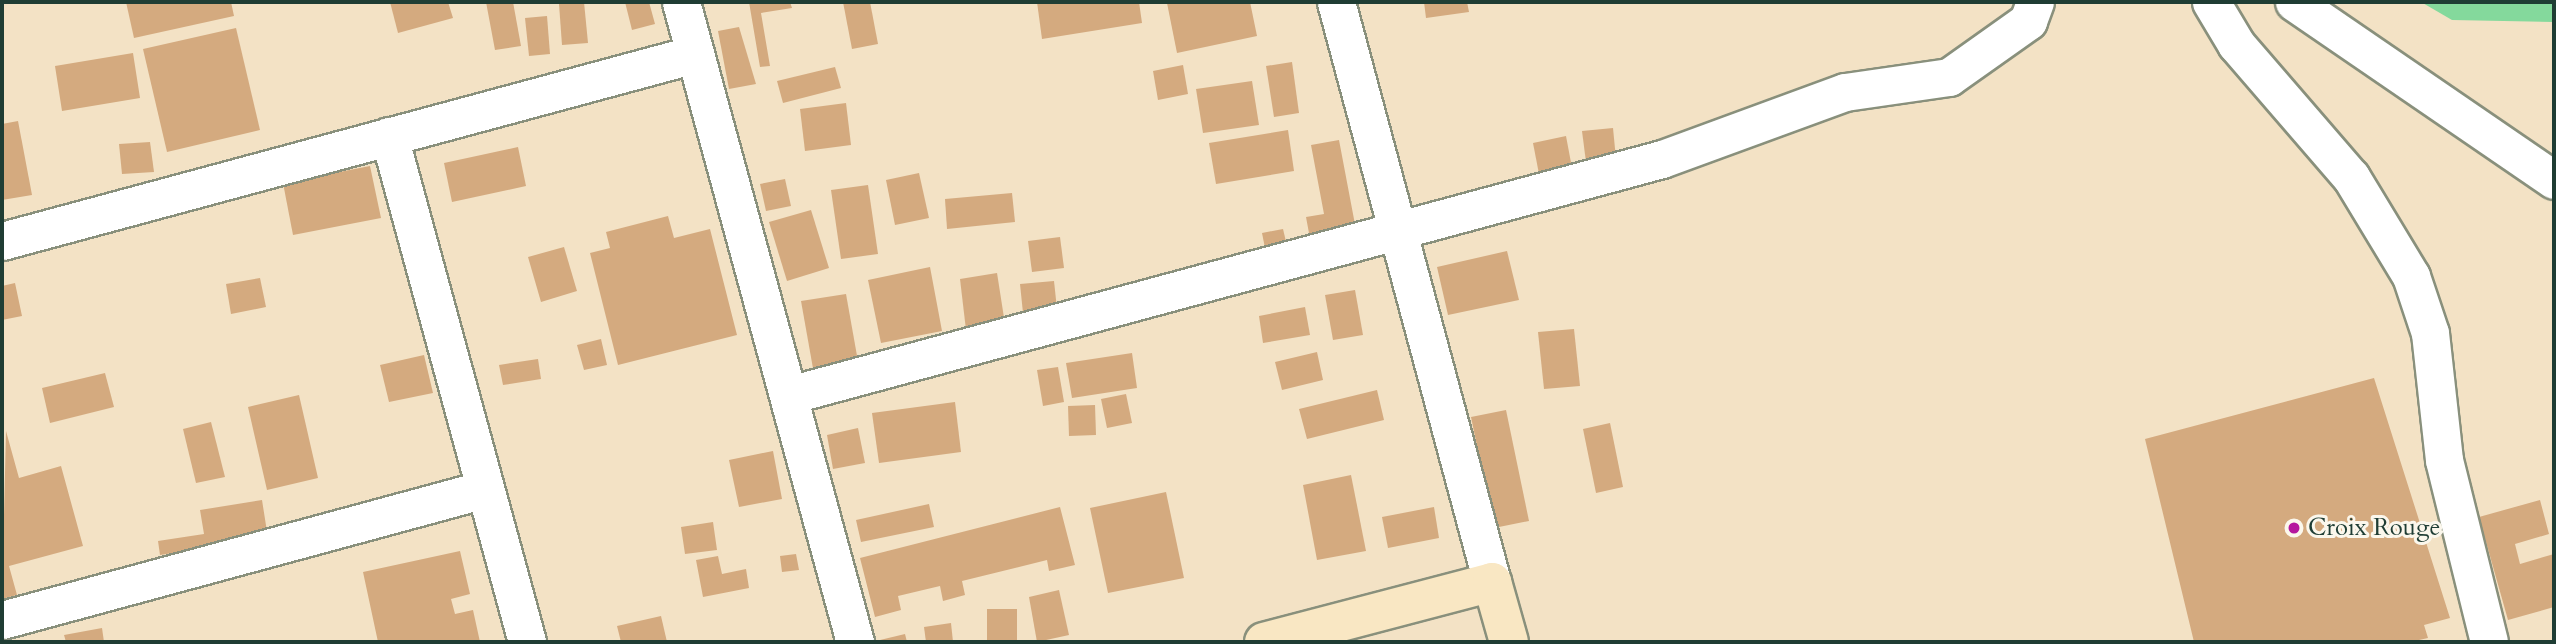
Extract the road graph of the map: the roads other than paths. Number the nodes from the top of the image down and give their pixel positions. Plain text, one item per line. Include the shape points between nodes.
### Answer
1 (681, 2) edge
2 (1336, 2) edge
3 (2035, 2) edge
4 (2211, 2) edge
5 (2294, 2) edge
6 (695, 54) junction
7 (389, 136) junction
8 (2554, 180) edge
9 (1398, 230) junction
10 (2, 241) edge
11 (789, 395) junction
12 (485, 489) junction
13 (1492, 582) junction
14 (2, 620) edge
15 (527, 642) edge
16 (855, 642) edge
17 (1264, 642) edge
18 (1509, 642) edge
19 (2489, 642) edge

1 - 6 street
2 - 9 street
3 - 9 street via 2028,21 1949,77 1845,92 1662,159
4 - 19 street via 2236,44 2351,177 2411,276 2430,332 2444,460
5 - 8 street
6 - 7 street
6 - 11 street
7 - 10 street
7 - 12 street
9 - 11 street
9 - 13 street
11 - 16 street
12 - 14 street
12 - 15 street
13 - 17 street
13 - 18 street

